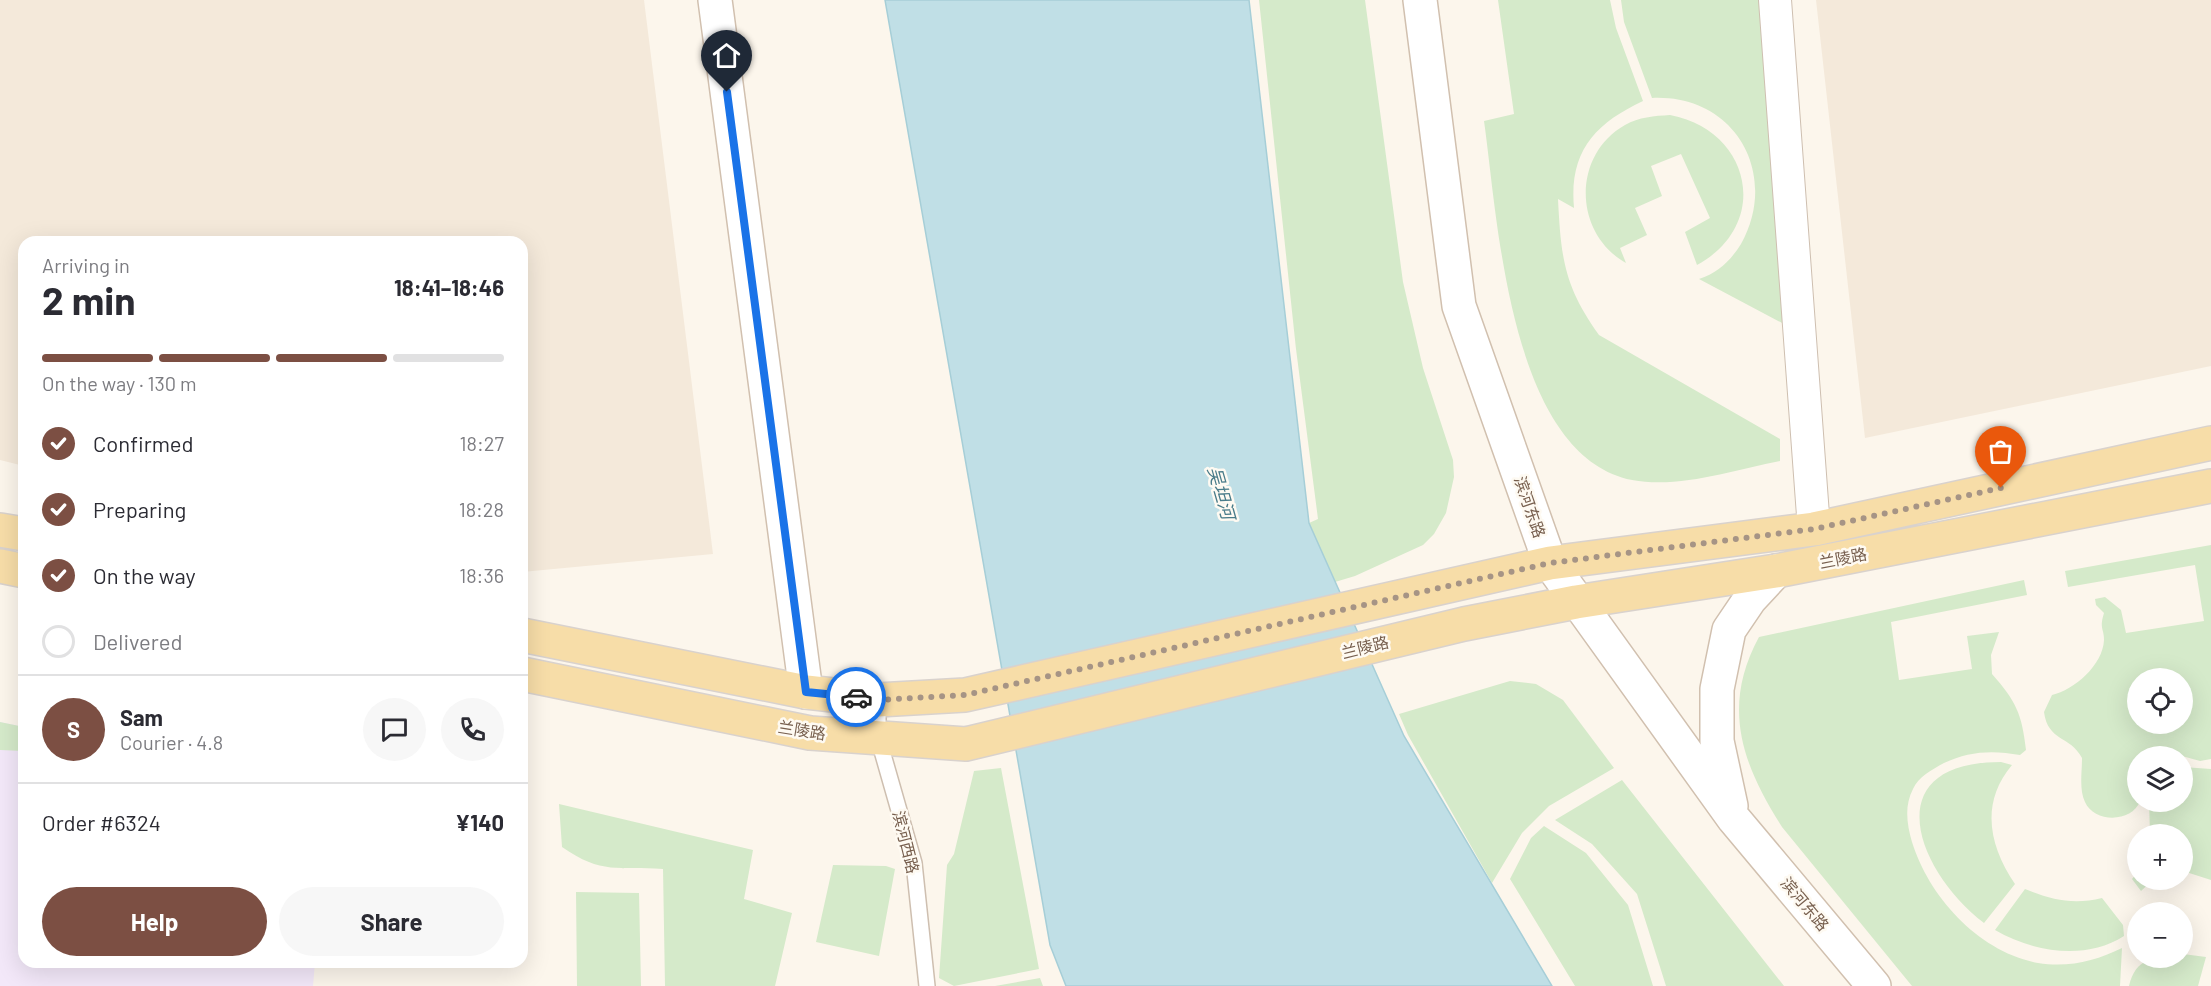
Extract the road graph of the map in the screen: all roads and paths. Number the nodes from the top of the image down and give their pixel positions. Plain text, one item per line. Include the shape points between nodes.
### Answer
1 (715, 0) edge
2 (1420, 0) edge
3 (1775, 0) edge
4 (2211, 443) edge
5 (2211, 486) edge
6 (1814, 529) junction
7 (0, 530) edge
8 (18, 533) edge
9 (1550, 563) junction
10 (0, 566) edge
11 (18, 570) edge
12 (1776, 571) junction
13 (1575, 602) junction
14 (528, 636) edge
15 (528, 675) edge
16 (806, 692) junction
17 (878, 700) junction
18 (878, 737) junction
19 (1734, 819) junction
20 (927, 986) edge
21 (1874, 986) edge

1 - 16 main road
2 - 9 main road, 滨河东路 via 1460,306
3 - 6 street
4 - 6 main road
5 - 12 main road, 兰陵路
6 - 9 main road
7 - 8 main road
9 - 13 main road, 滨河东路
9 - 17 main road via 965,695
10 - 11 main road
12 - 13 main road, 兰陵路
12 - 19 main road via 1729,630 1717,689 1717,741
13 - 18 main road, 兰陵路 via 1464,624 966,744
13 - 19 main road, 滨河东路
14 - 16 main road
15 - 18 main road, 兰陵路 via 810,733
16 - 17 main road
17 - 18 lane, 滨河西路
18 - 20 lane, 滨河西路 via 914,863
19 - 21 main road, 滨河东路

